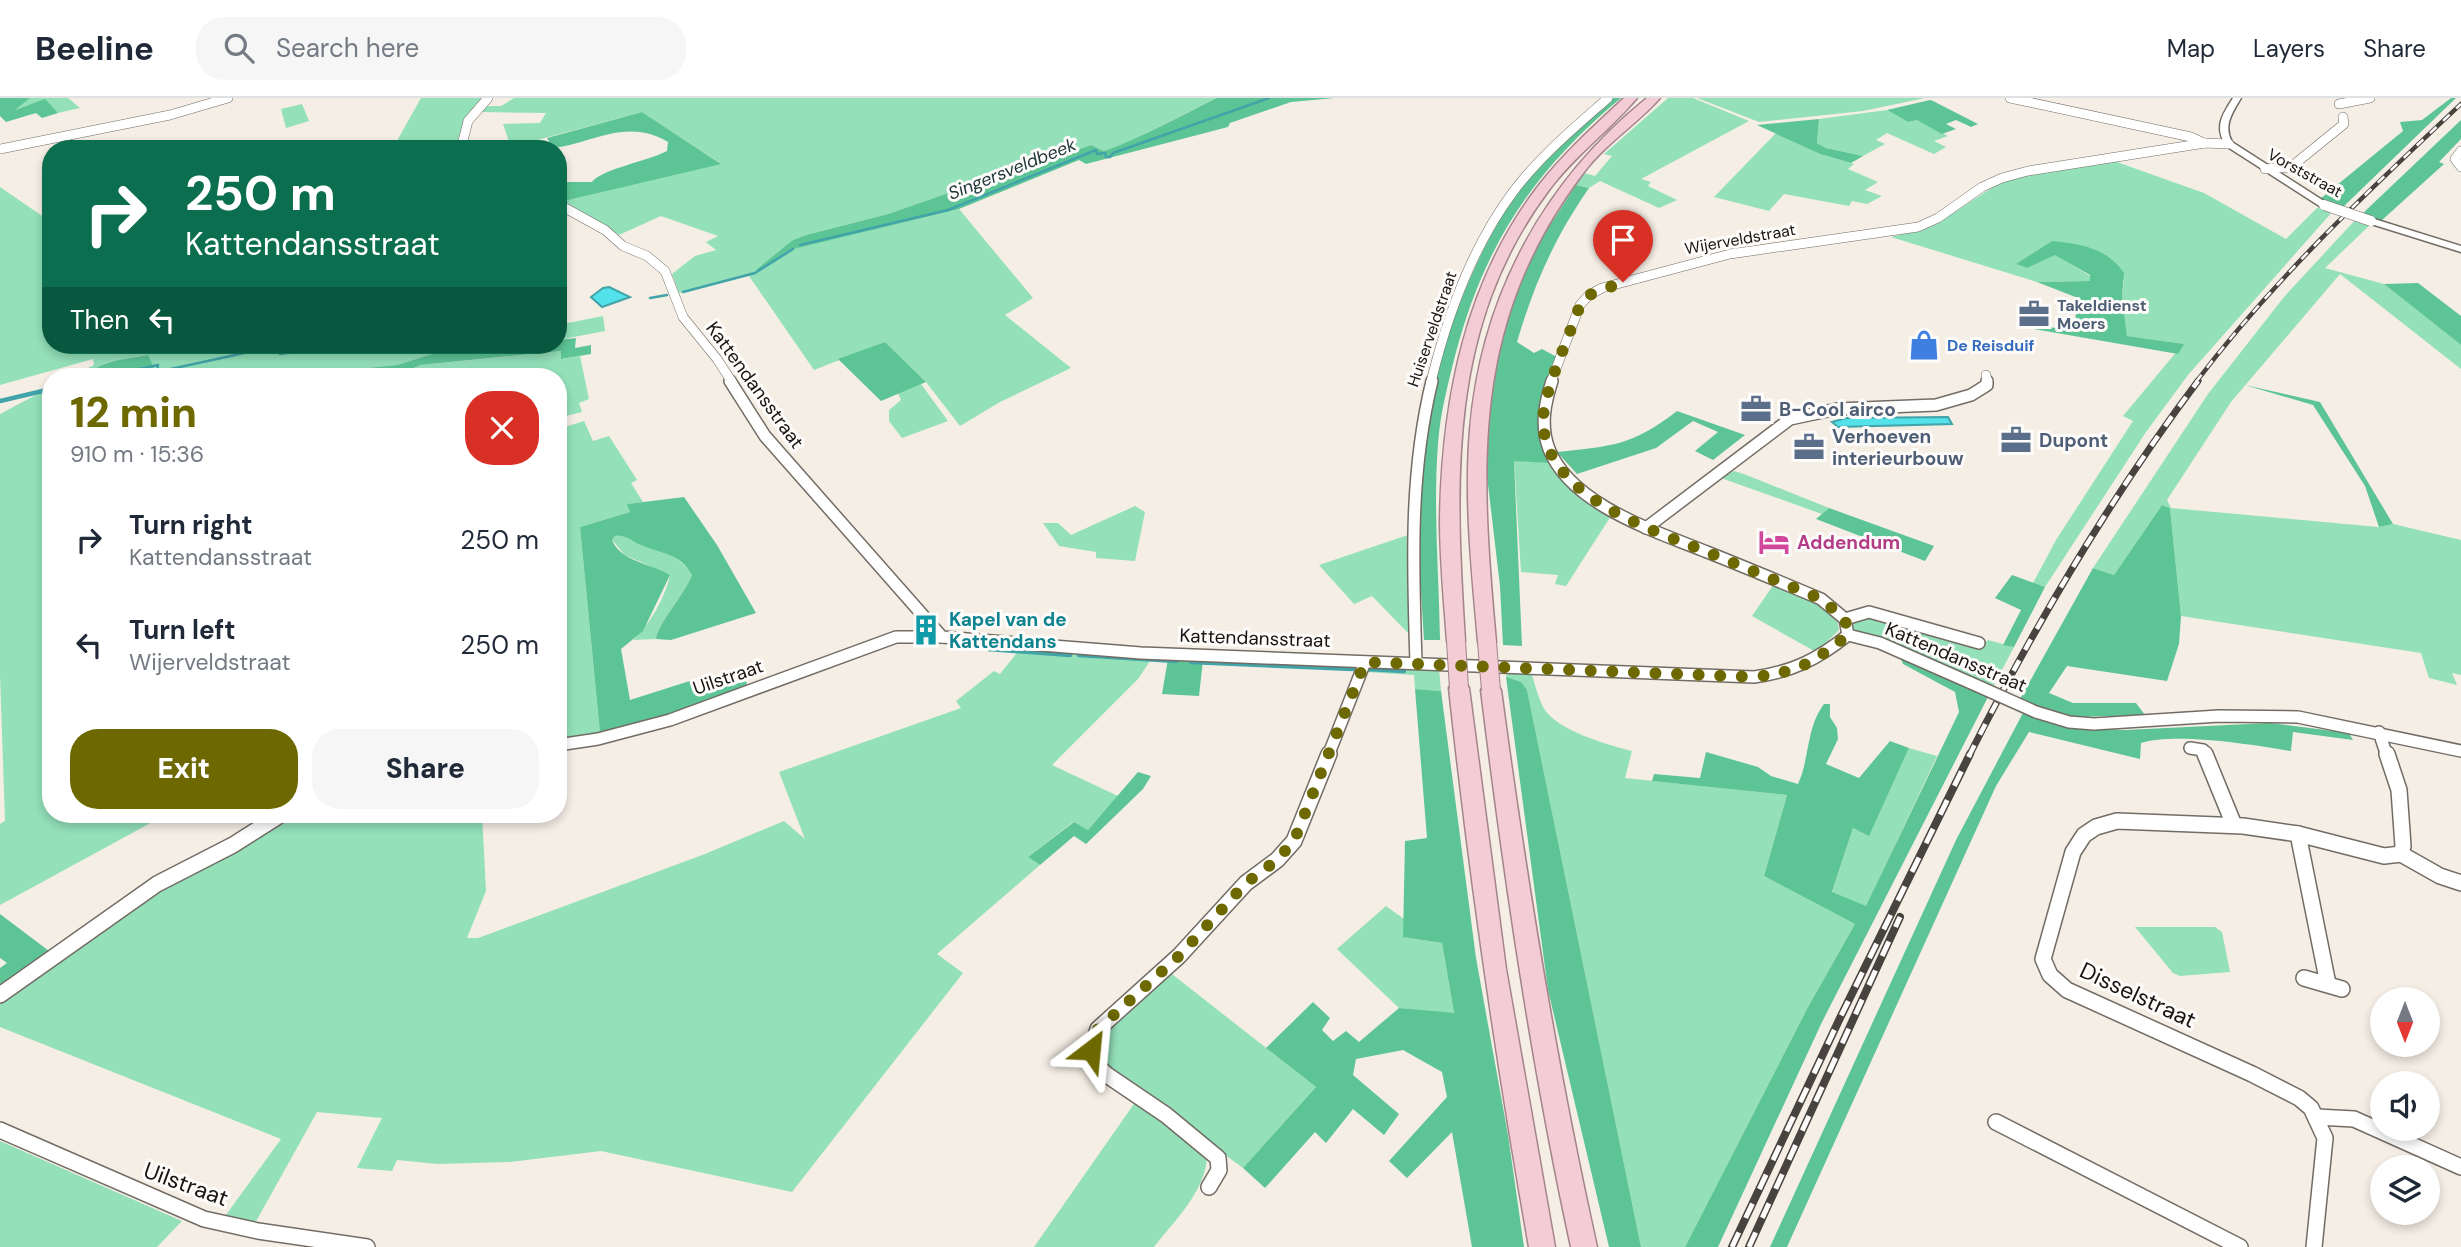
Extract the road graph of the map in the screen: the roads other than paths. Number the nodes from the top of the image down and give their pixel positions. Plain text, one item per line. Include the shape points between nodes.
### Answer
1 (228, 98) edge
2 (488, 98) edge
3 (1608, 98) edge
4 (1631, 98) edge
5 (1654, 98) edge
6 (2010, 98) edge
7 (2237, 98) edge
8 (2370, 98) edge
9 (2339, 104) dead end
10 (2343, 117) dead end
11 (45, 140) edge
12 (463, 140) edge
13 (42, 141) edge
14 (2205, 143) junction
15 (2229, 144) junction
16 (0, 149) edge
17 (2461, 151) edge
18 (2461, 167) edge
19 (2266, 169) junction
20 (567, 209) edge
21 (2461, 249) edge
22 (1986, 375) dead end
23 (1646, 528) junction
24 (920, 617) junction
25 (1845, 619) junction
26 (1848, 635) junction
27 (909, 636) junction
28 (942, 637) junction
29 (1979, 643) dead end
30 (1365, 662) junction
31 (1416, 663) junction
32 (2379, 732) junction
33 (567, 744) edge
34 (2190, 748) dead end
35 (2461, 751) edge
36 (268, 823) edge
37 (2234, 825) junction
38 (2298, 834) junction
39 (2401, 854) junction
40 (2461, 883) edge
41 (2304, 978) dead end
42 (0, 995) edge
43 (2317, 1117) junction
44 (1996, 1122) dead end
45 (0, 1130) edge
46 (2461, 1167) edge
47 (1209, 1187) dead end
48 (367, 1247) edge
49 (1542, 1247) edge
50 (1584, 1247) edge
51 (2240, 1247) edge
52 (2314, 1247) edge

1 - 11 street via 170,115
2 - 12 street via 468,121
3 - 31 street, Huiserveldstraat via 1505,204 1471,268 1434,367 1419,435 1412,530
4 - 49 highway, bridge via 1563,162 1509,239 1482,296 1464,359 1453,429 1449,521 1459,688 1475,836
5 - 50 highway, bridge via 1582,165 1532,241 1506,297 1489,357 1478,429 1477,520 1509,836 1530,971
6 - 14 street
7 - 15 street via 2222,123
8 - 9 street
10 - 19 street via 2344,124 2294,164
13 - 16 street
14 - 15 street, Wijerveldstraat
14 - 23 street, Wijerveldstraat via 2028,171 1982,187 1917,227 1699,260 1589,295 1580,305 1546,402 1546,444 1578,486 1621,517
15 - 19 street, Vorststraat
17 - 18 street via 2455,159
19 - 21 street, Vorststraat, bridge via 2324,205
20 - 24 street, Kattendansstraat via 665,271 683,317 717,359 765,436 917,608
22 - 23 street via 1987,385 1948,405 1843,408 1790,419
23 - 25 street, Wijerveldstraat via 1821,599
24 - 27 street
24 - 28 street, Kattendansstraat
25 - 26 street
25 - 29 street via 1869,612
26 - 31 street, Kattendansstraat via 1811,664 1783,674 1754,677
26 - 32 street, Kattendansstraat, bridge via 1880,643 2036,712 2069,722 2298,718
27 - 28 street, Uilstraat
27 - 33 street, Uilstraat via 670,720
28 - 30 street, Kattendansstraat via 1141,653
30 - 31 street, Kattendansstraat
30 - 47 street via 1294,841 1098,1029 1091,1050 1096,1065 1107,1076 1166,1115 1218,1158 1219,1170
32 - 35 street, Kattendansstraat
32 - 39 street via 2399,790
34 - 37 street via 2203,750
36 - 42 street via 157,884
37 - 38 street, Disselstraat
37 - 43 street, Disselstraat via 2117,821 2084,835 2073,852 2043,959 2050,975 2067,990 2252,1074 2299,1098
38 - 39 street, Disselstraat via 2384,856
38 - 41 street via 2310,873 2320,954 2335,987
39 - 40 street, Disselstraat
43 - 46 street via 2354,1119
43 - 52 street via 2325,1138
44 - 51 street
45 - 48 street, Uilstraat via 204,1219

